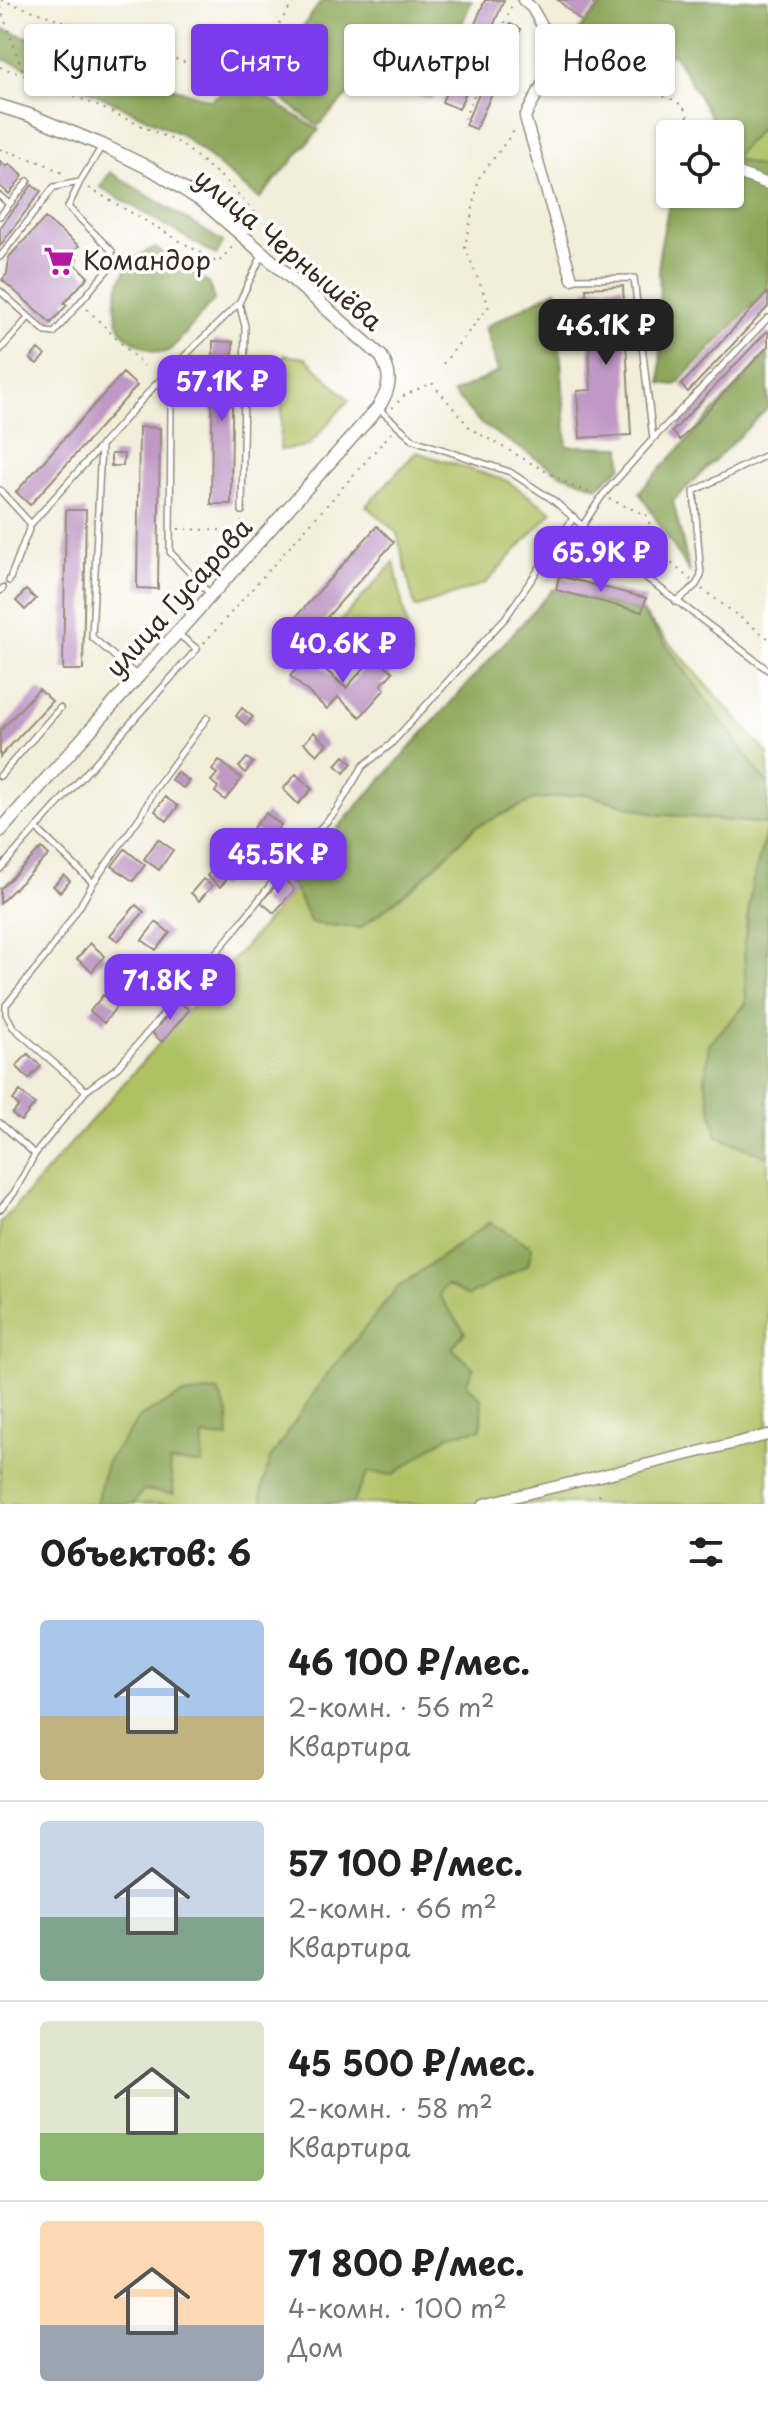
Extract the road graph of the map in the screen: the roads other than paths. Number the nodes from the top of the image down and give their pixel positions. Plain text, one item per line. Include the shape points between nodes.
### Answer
1 (523, 0) edge
2 (0, 106) edge
3 (102, 145) junction
4 (744, 175) edge
5 (28, 181) dead end
6 (80, 182) junction
7 (768, 184) edge
8 (0, 196) edge
9 (9, 204) junction
10 (0, 216) edge
11 (263, 252) junction
12 (0, 257) edge
13 (572, 279) joint
14 (0, 291) edge
15 (239, 303) junction
16 (29, 317) junction
17 (768, 318) edge
18 (0, 350) edge
19 (157, 383) junction
20 (388, 392) joint
21 (382, 412) junction
22 (653, 439) junction
23 (101, 444) junction
24 (768, 454) edge
25 (0, 490) edge
26 (242, 511) road end
27 (574, 517) junction
28 (31, 524) junction
29 (583, 525) junction
30 (9, 581) dead end
31 (212, 595) junction
32 (676, 602) junction
33 (177, 633) junction
34 (768, 670) edge
35 (138, 676) junction
36 (60, 708) dead end
37 (207, 718) dead end
38 (0, 776) edge
39 (35, 828) junction
40 (0, 830) edge
41 (0, 869) edge
42 (93, 883) junction
43 (86, 1091) junction
44 (0, 1123) edge
45 (35, 1154) junction
46 (0, 1209) edge
47 (768, 1435) edge
48 (484, 1504) edge

1 - 13 street via 558,54 525,117
2 - 3 street, улица Чернышёва
3 - 6 lane
3 - 11 street, улица Чернышёва via 205,203
4 - 7 street
5 - 9 lane
6 - 12 lane via 54,187
6 - 16 lane via 68,207 112,251 110,267 54,333
8 - 9 lane
9 - 10 lane
11 - 15 lane
11 - 20 street, улица Чернышёва via 381,356 391,378
13 - 22 lane via 634,278
14 - 16 lane
15 - 19 lane
15 - 26 lane via 245,326
16 - 18 lane
17 - 22 lane
19 - 23 lane
19 - 31 lane via 171,399 170,552
20 - 21 street, улица Гусарова
21 - 27 lane via 414,440 510,472
21 - 31 street, улица Гусарова
22 - 29 lane
23 - 28 lane
23 - 35 lane via 92,637
24 - 32 lane via 694,491 701,576
25 - 28 lane
27 - 29 lane
27 - 43 lane via 506,617 390,745 363,766 336,811 231,935 118,1067
28 - 30 lane
29 - 32 lane
31 - 33 street, улица Гусарова
32 - 34 lane
33 - 35 street, улица Гусарова
33 - 39 lane via 197,649
35 - 40 street, улица Гусарова
36 - 38 lane
37 - 42 lane
39 - 41 lane
39 - 42 lane
42 - 43 lane via 46,956 6,1005 13,1027
43 - 45 lane
44 - 45 lane
45 - 46 lane
47 - 48 street

